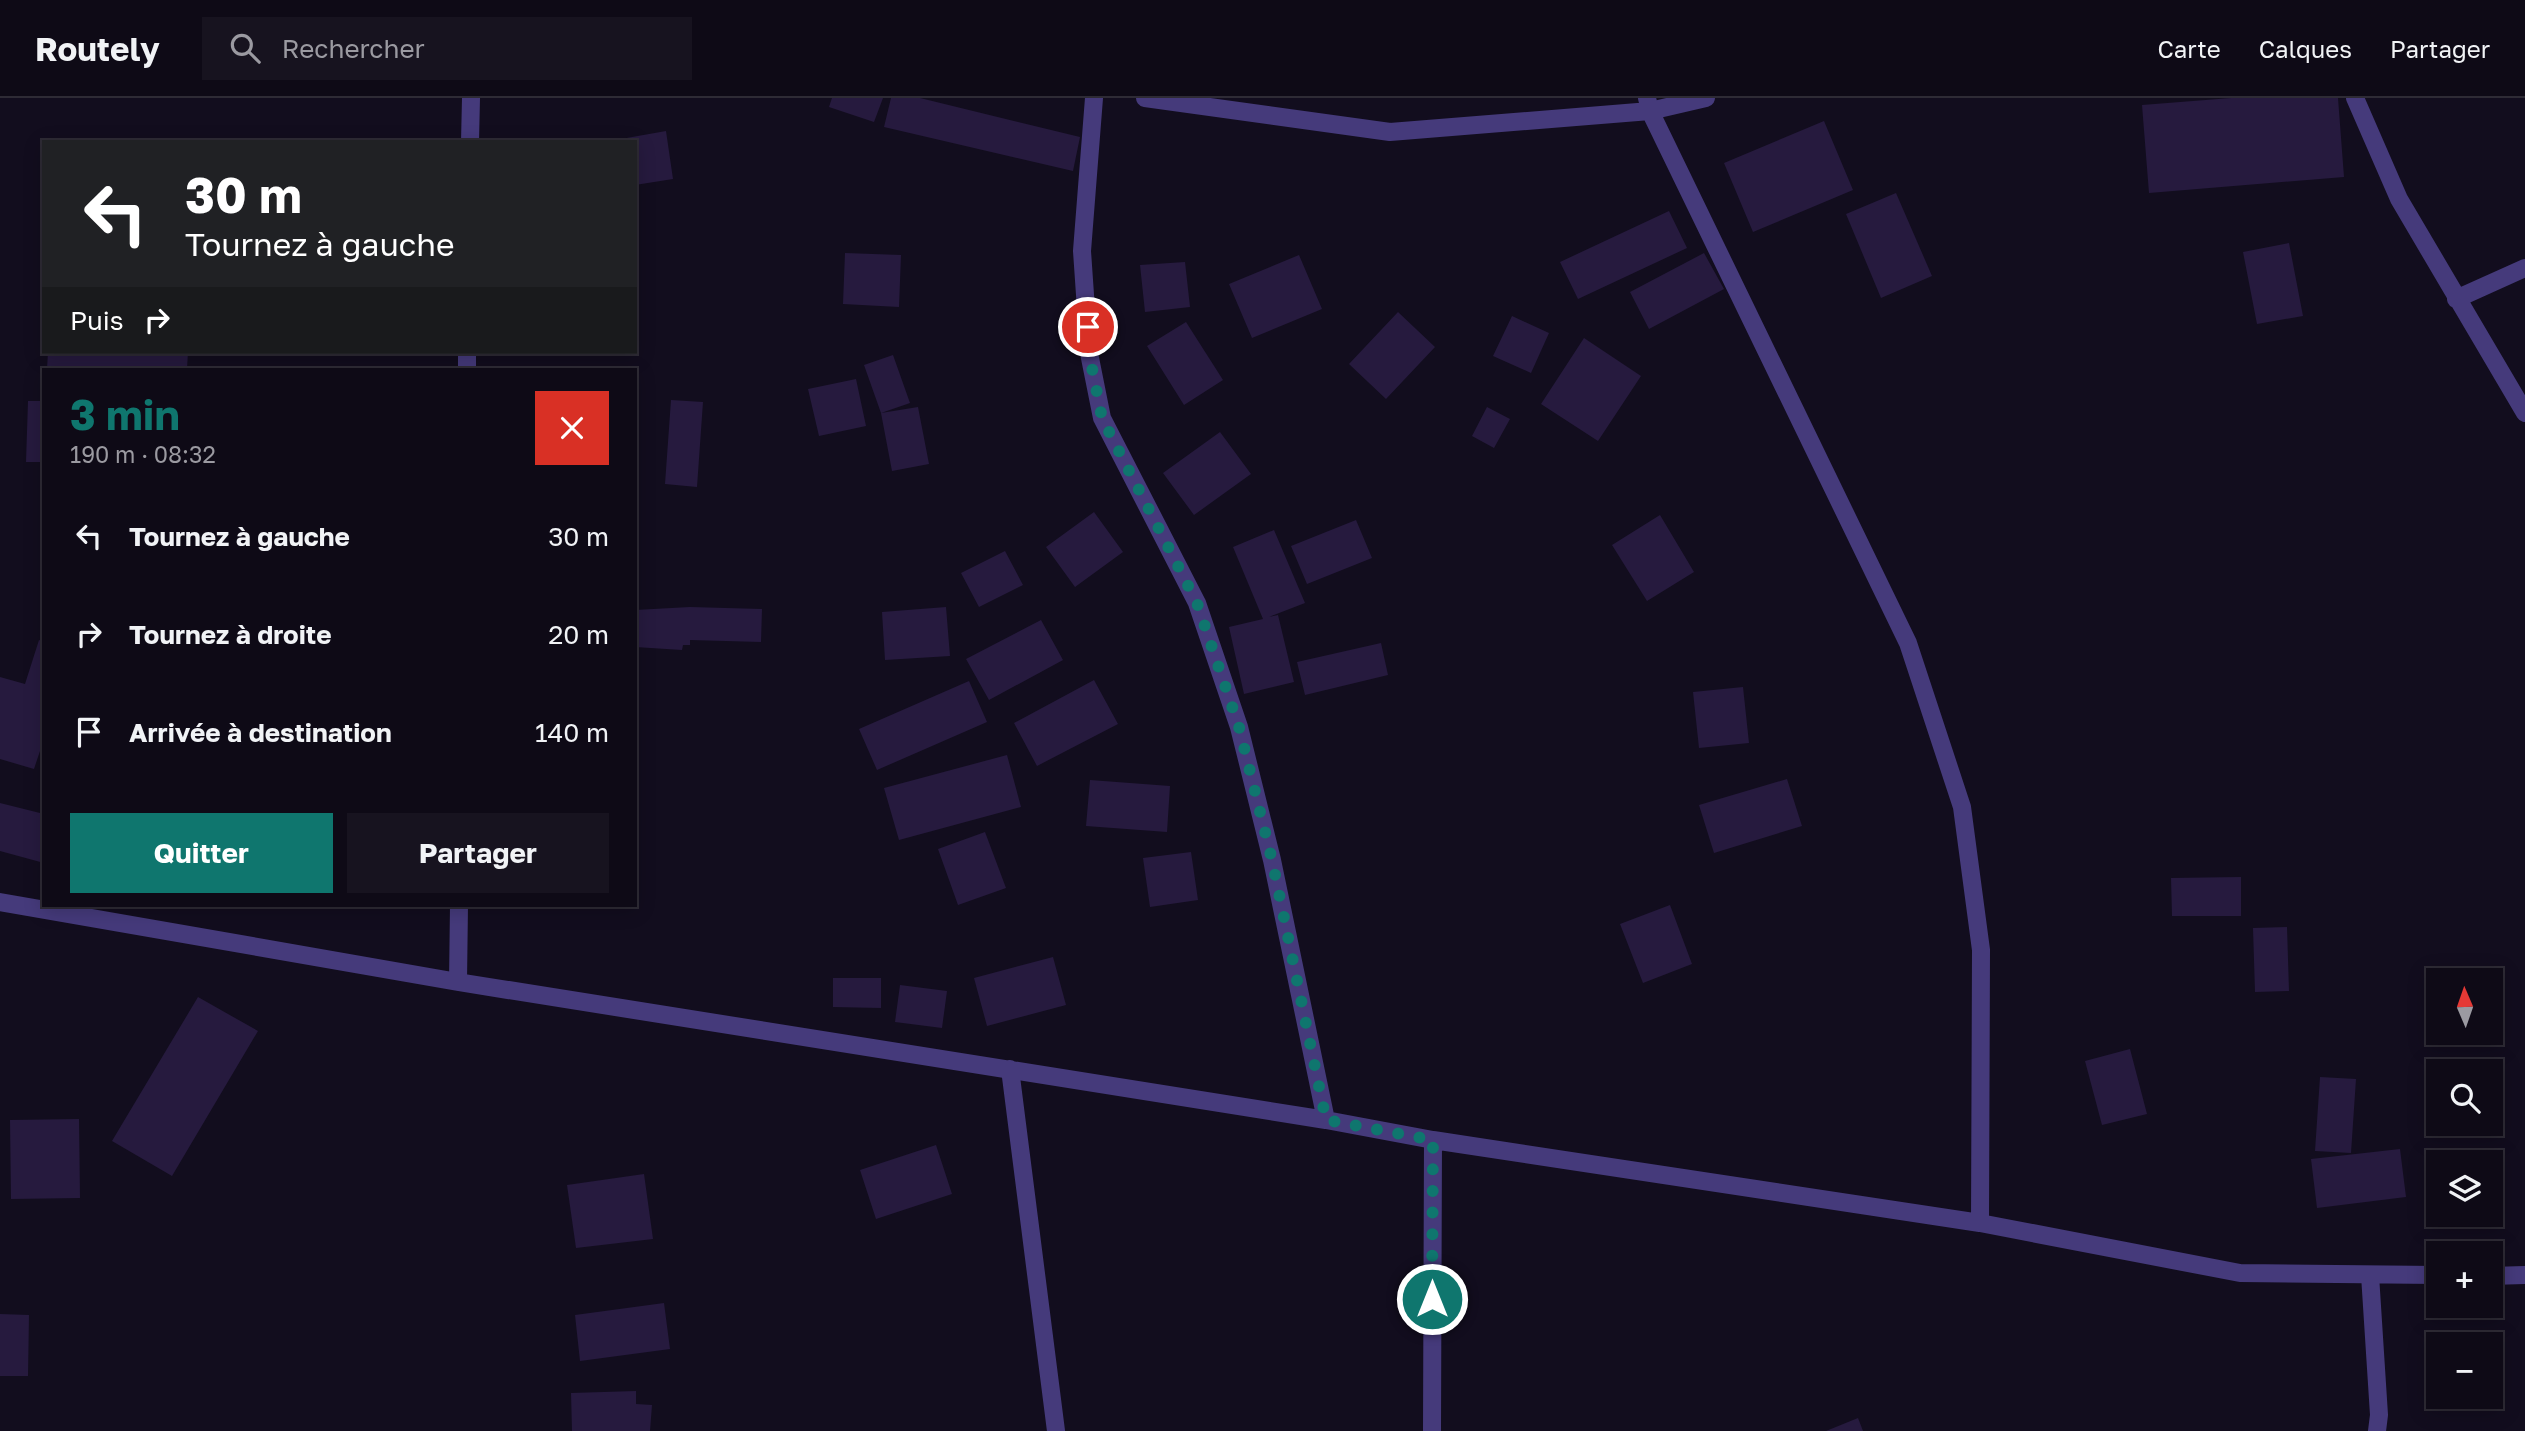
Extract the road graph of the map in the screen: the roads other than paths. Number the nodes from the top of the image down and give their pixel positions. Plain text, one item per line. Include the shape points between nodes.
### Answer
1 (471, 98) edge
2 (1094, 98) edge
3 (1145, 98) edge
4 (1706, 98) edge
5 (2356, 98) edge
6 (1648, 105) edge
7 (470, 140) edge
8 (2525, 268) edge
9 (2456, 299) junction
10 (2525, 413) edge
11 (0, 902) edge
12 (459, 907) edge
13 (458, 982) junction
14 (1010, 1069) junction
15 (1326, 1120) junction
16 (1433, 1140) junction
17 (1980, 1223) junction
18 (2370, 1275) junction
19 (2426, 1275) edge
20 (2525, 1275) edge
21 (2503, 1276) edge
22 (1056, 1431) edge
23 (1432, 1431) edge
24 (2377, 1431) edge

1 - 7 street
2 - 15 street via 1083,251 1089,353 1102,418 1197,603 1239,727
3 - 6 street via 1390,132
4 - 6 street
5 - 9 street via 2399,200
6 - 17 street via 1908,643 1962,807 1981,950
8 - 9 street
9 - 10 street
11 - 13 street
12 - 13 street
13 - 14 street
14 - 15 street
14 - 22 street
15 - 16 street
16 - 17 street
16 - 23 street
17 - 18 street via 2240,1273
18 - 19 street
18 - 24 street
20 - 21 street

